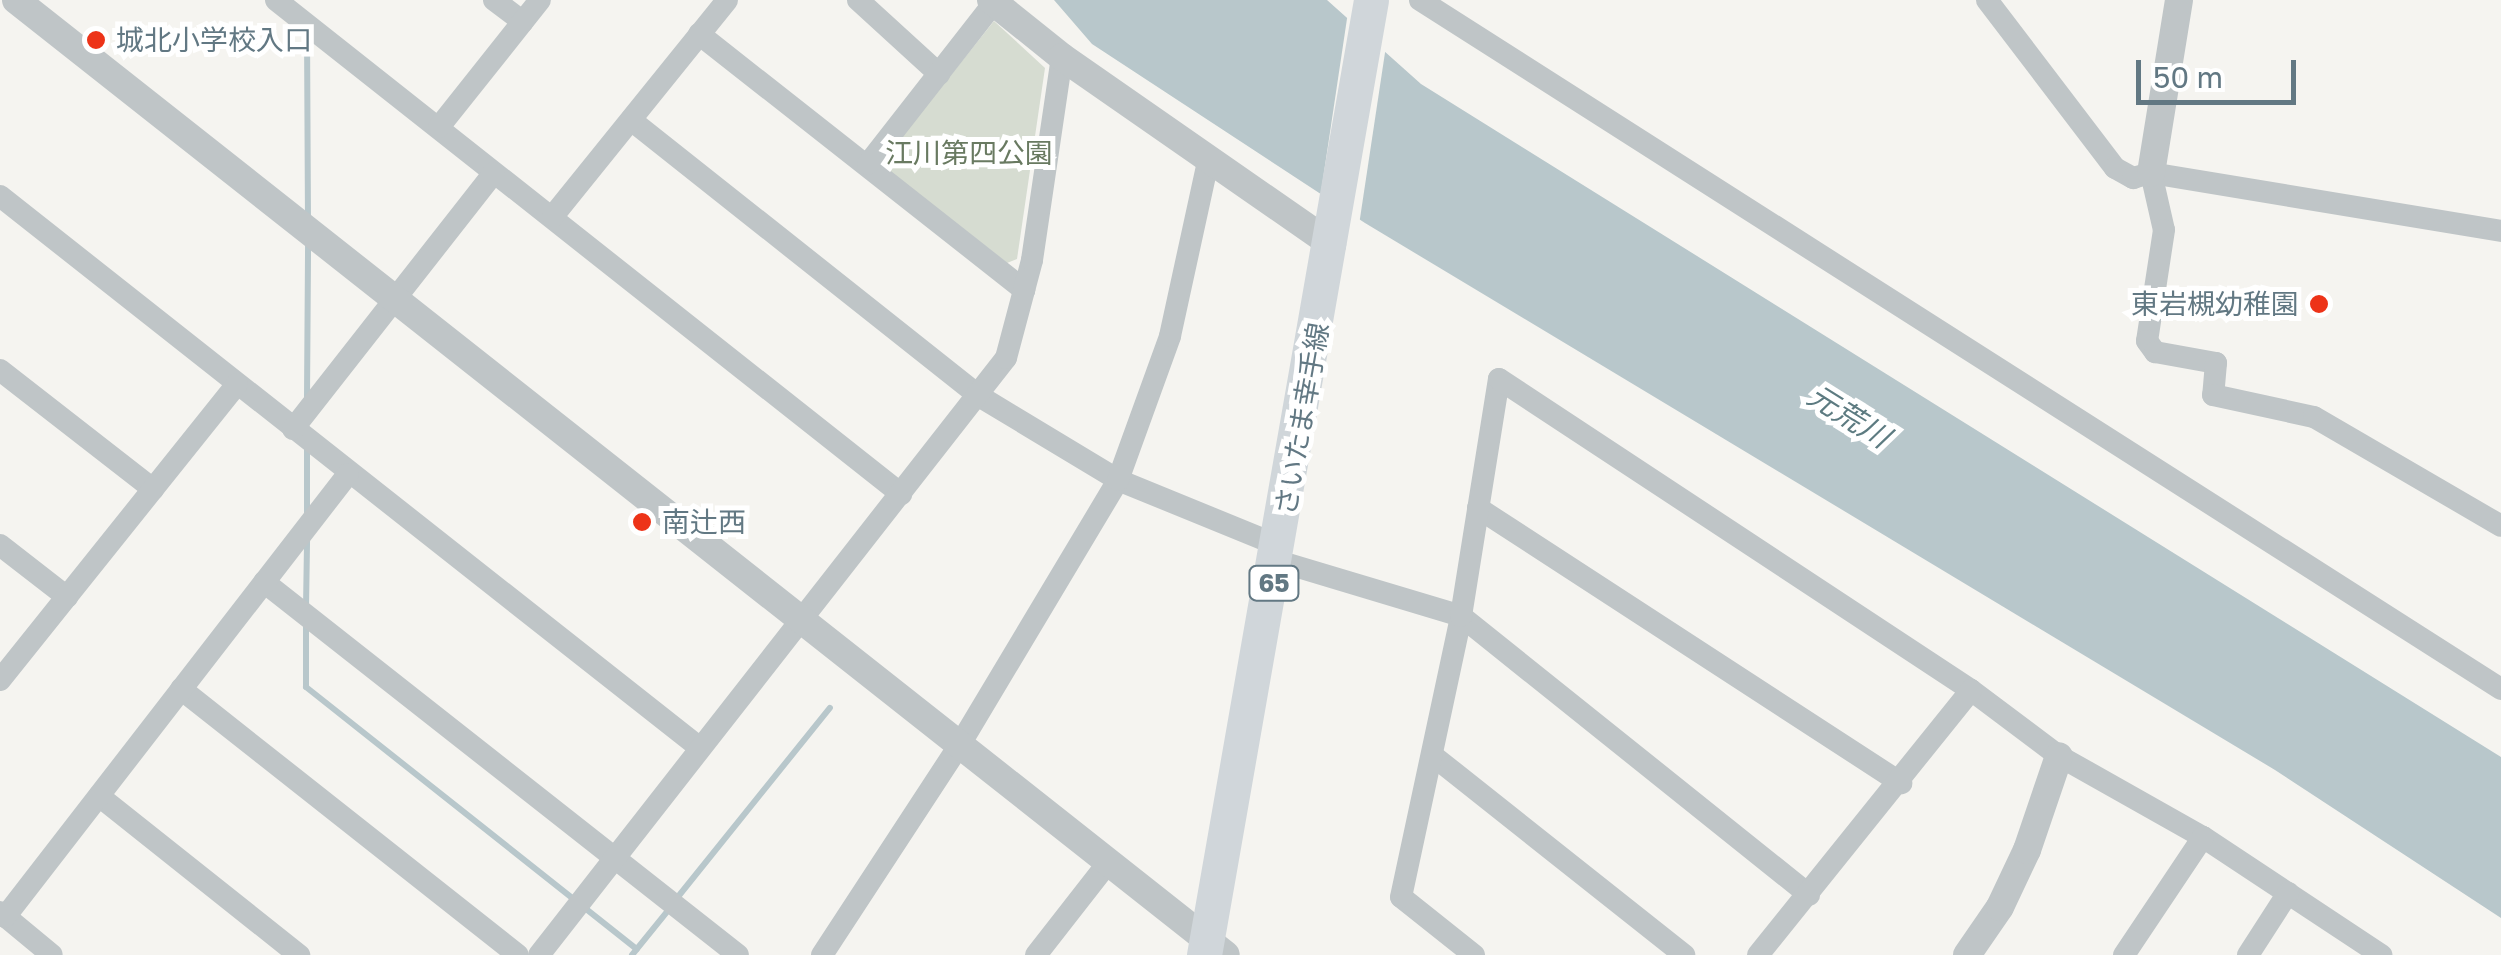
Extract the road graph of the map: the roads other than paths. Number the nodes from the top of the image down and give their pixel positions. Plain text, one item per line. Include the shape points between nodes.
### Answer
1 (16, 0) edge
2 (276, 0) edge
3 (494, 0) edge
4 (540, 0) edge
5 (726, 0) edge
6 (858, 0) edge
7 (1371, 0) edge
8 (1420, 0) edge
9 (1987, 0) edge
10 (2179, 0) edge
11 (993, 2) edge
12 (523, 22) junction
13 (699, 34) junction
14 (1062, 57) junction
15 (939, 74) junction
16 (630, 120) junction
17 (439, 126) junction
18 (1208, 161) junction
19 (868, 164) junction
20 (494, 173) junction
21 (2151, 173) junction
22 (0, 196) edge
23 (553, 216) junction
24 (2501, 230) edge
25 (1334, 235) junction
26 (1024, 290) junction
27 (395, 300) junction
28 (0, 370) edge
29 (237, 384) junction
30 (979, 396) junction
31 (293, 429) junction
32 (348, 474) junction
33 (1118, 480) junction
34 (153, 489) junction
35 (901, 494) junction
36 (1478, 508) junction
37 (2501, 526) edge
38 (0, 545) edge
39 (1279, 554) junction
40 (264, 582) junction
41 (66, 597) junction
42 (1462, 616) junction
43 (801, 620) junction
44 (0, 680) edge
45 (2501, 689) edge
46 (182, 690) junction
47 (1972, 690) junction
48 (959, 746) junction
49 (700, 748) junction
50 (1432, 755) junction
51 (2059, 756) junction
52 (1901, 783) junction
53 (99, 796) junction
54 (2203, 837) junction
55 (615, 857) junction
56 (1108, 864) junction
57 (2288, 894) junction
58 (1809, 895) junction
59 (3, 915) edge
60 (1212, 950) edge
61 (52, 955) edge
62 (299, 955) edge
63 (518, 955) edge
64 (539, 955) edge
65 (738, 955) edge
66 (822, 955) edge
67 (1036, 955) edge
68 (1474, 955) edge
69 (1684, 955) edge
70 (1758, 955) edge
71 (1966, 955) edge
72 (2124, 955) edge
73 (2248, 955) edge
74 (2381, 955) edge

1 - 27 street
2 - 17 street
3 - 12 street
4 - 12 street
5 - 13 street
6 - 15 street
7 - 25 main road, さいたま幸手線 / 65
8 - 45 street
9 - 21 street via 2116,168 2133,178
10 - 21 street
11 - 14 street
11 - 15 street
12 - 17 street
13 - 16 street
13 - 19 street
14 - 18 street
14 - 26 street
15 - 19 street
16 - 23 street
16 - 30 street
17 - 20 street
18 - 25 street
18 - 33 street via 1170,336
19 - 26 street
20 - 23 street
20 - 27 street
21 - 24 street
21 - 37 street via 2164,230 2147,341 2156,352 2216,363 2213,395 2314,417
22 - 29 street
23 - 35 street
25 - 39 main road, さいたま幸手線 / 65
26 - 30 street via 1006,358
27 - 31 street
27 - 43 street
28 - 34 street
29 - 31 street
29 - 34 street
30 - 33 street
30 - 35 street
31 - 32 street
32 - 40 street
32 - 49 street
33 - 39 street
33 - 48 street
34 - 41 street
35 - 43 street
36 - 42 street
36 - 47 street via 1499,378
36 - 52 street
38 - 41 street
39 - 42 street
39 - 60 main road, さいたま幸手線 / 65
40 - 46 street
40 - 55 street
41 - 44 street
42 - 50 street
42 - 58 street
43 - 48 street
43 - 49 street
46 - 53 street
46 - 63 street
47 - 51 street
47 - 52 street
48 - 56 street
48 - 66 street
49 - 55 street
50 - 68 street via 1401,897
50 - 69 street
51 - 54 street
51 - 71 street via 2027,850
52 - 58 street
53 - 59 street
53 - 62 street
54 - 57 street
54 - 72 street
55 - 64 street
55 - 65 street
56 - 60 street
56 - 67 street
57 - 73 street
57 - 74 street
58 - 70 street
59 - 61 street

